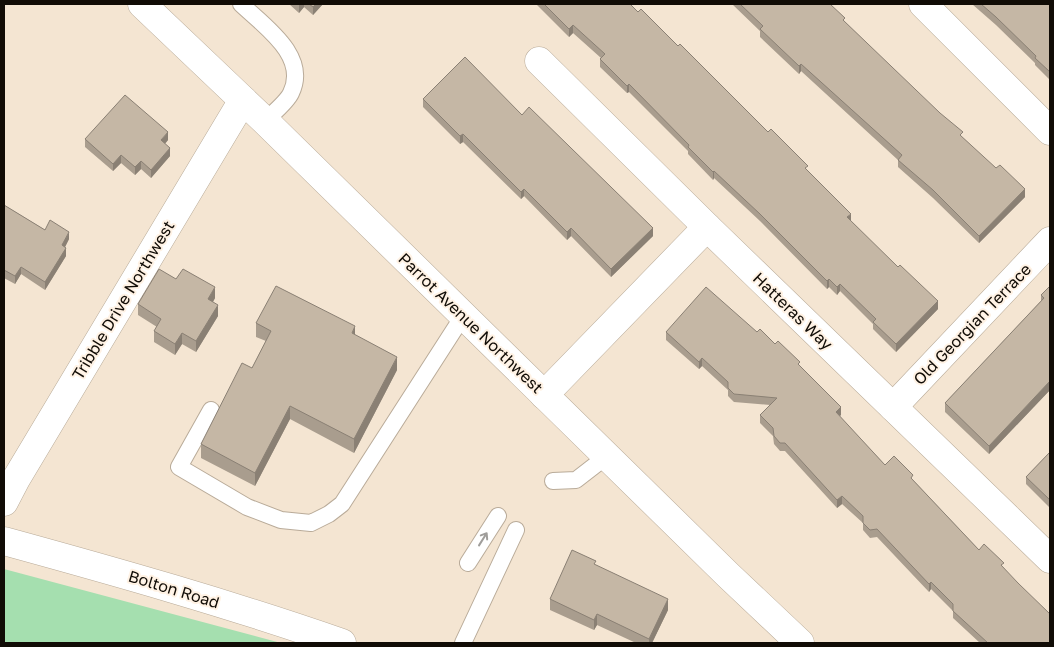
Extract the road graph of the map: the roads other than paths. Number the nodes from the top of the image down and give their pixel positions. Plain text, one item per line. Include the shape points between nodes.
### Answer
1 (142, 4) edge
2 (241, 4) edge
3 (923, 4) edge
4 (539, 61) dead end
5 (243, 100) junction
6 (265, 122) junction
7 (1050, 131) edge
8 (706, 227) junction
9 (1050, 241) edge
10 (464, 316) junction
11 (544, 395) junction
12 (893, 407) junction
13 (212, 410) dead end
14 (607, 456) junction
15 (553, 481) dead end
16 (4, 502) edge
17 (498, 516) dead end
18 (516, 530) dead end
19 (4, 542) edge
20 (1050, 559) edge
21 (468, 563) dead end
22 (342, 643) edge
23 (463, 643) edge
24 (800, 643) edge

1 - 5 street, Parrot Avenue Northwest
2 - 6 lane via 288,50 295,64 291,94
3 - 7 street
4 - 8 street, Hatteras Way
5 - 6 street, Parrot Avenue Northwest
5 - 16 street, Tribble Drive Northwest via 97,353
6 - 10 street, Parrot Avenue Northwest
8 - 11 street
8 - 12 street, Hatteras Way
9 - 12 street, Old Georgian Terrace
10 - 11 street, Parrot Avenue Northwest
10 - 13 lane via 342,504 310,523 281,520 246,507 179,467
11 - 14 street, Parrot Avenue Northwest
12 - 20 street, Hatteras Way
14 - 15 lane via 576,480
14 - 24 street, Parrot Avenue Northwest
21 -> 17 lane
18 - 23 lane
19 - 22 street, Bolton Road via 125,574

